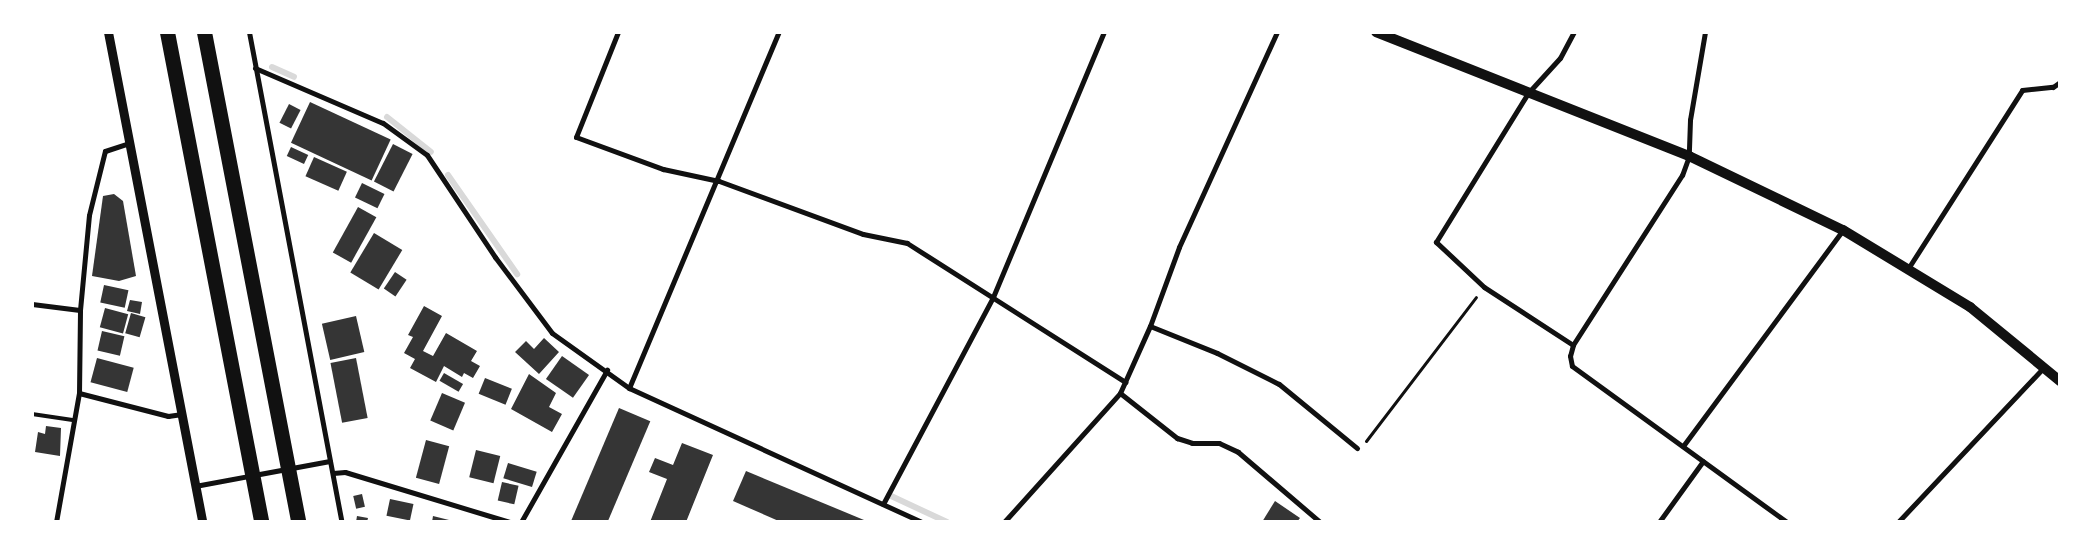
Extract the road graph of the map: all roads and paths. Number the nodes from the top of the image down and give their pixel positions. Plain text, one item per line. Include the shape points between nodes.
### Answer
1 (108, 32) edge
2 (167, 32) edge
3 (204, 32) edge
4 (249, 32) edge
5 (618, 32) edge
6 (779, 32) edge
7 (1104, 32) edge
8 (1277, 32) edge
9 (1376, 32) edge
10 (1574, 32) edge
11 (1704, 32) edge
12 (255, 68) junction
13 (2060, 82) edge
14 (1528, 92) junction
15 (130, 143) junction
16 (1689, 156) junction
17 (719, 181) junction
18 (1843, 230) junction
19 (1910, 267) junction
20 (1484, 286) junction
21 (993, 297) junction
22 (32, 304) edge
23 (80, 310) junction
24 (1150, 326) junction
25 (1572, 345) junction
26 (2043, 368) junction
27 (607, 370) junction
28 (2060, 381) edge
29 (1125, 382) junction
30 (629, 388) junction
31 (79, 393) junction
32 (1120, 393) junction
33 (32, 414) edge
34 (182, 414) junction
35 (73, 420) junction
36 (1683, 446) junction
37 (1358, 448) joint
38 (330, 461) junction
39 (1703, 461) junction
40 (333, 474) junction
41 (195, 486) junction
42 (883, 504) junction
43 (56, 522) edge
44 (202, 522) edge
45 (261, 522) edge
46 (298, 522) edge
47 (342, 522) edge
48 (510, 522) edge
49 (520, 522) edge
50 (922, 522) edge
51 (1004, 522) edge
52 (1320, 522) edge
53 (1659, 522) edge
54 (1787, 522) edge
55 (1898, 522) edge

1 - 15 street
2 - 45 highway
3 - 46 highway
4 - 12 street
5 - 17 street via 576,137 663,168
6 - 17 street
7 - 21 street
8 - 24 street via 1179,247
9 - 14 main road
10 - 14 street via 1560,58
11 - 16 street via 1690,120
12 - 27 street via 383,123 427,155 552,333
12 - 38 street
13 - 19 street via 2036,90 2022,90
14 - 16 main road
14 - 20 street via 1436,242
15 - 23 street via 105,152 89,215
15 - 34 street
16 - 18 main road
16 - 25 street via 1682,175
17 - 21 street via 863,234 907,242
17 - 30 street
18 - 19 main road
18 - 36 street
19 - 26 main road via 1970,307
20 - 25 street
20 - 37 path
21 - 29 street
21 - 42 street
22 - 23 street
23 - 31 street
24 - 29 street
24 - 37 street via 1217,353 1279,384
25 - 36 street via 1572,366
26 - 28 main road
26 - 55 street
27 - 30 street
27 - 49 street
29 - 32 street
30 - 42 street
31 - 34 street via 168,416
31 - 35 street
32 - 51 street
32 - 52 street via 1177,438 1192,443 1219,443 1238,452
33 - 35 lane
34 - 41 street
35 - 43 street
36 - 39 street
38 - 40 street
38 - 41 street
39 - 53 street
39 - 54 street
40 - 47 street
40 - 48 street via 345,472
41 - 44 street
42 - 50 street

